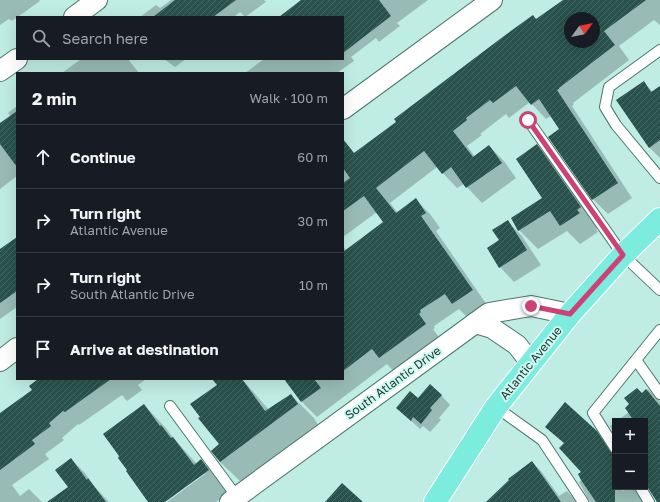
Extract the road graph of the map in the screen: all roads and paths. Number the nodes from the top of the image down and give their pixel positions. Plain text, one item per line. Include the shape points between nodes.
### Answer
1 (97, 0) edge
2 (492, 0) edge
3 (75, 16) edge
4 (660, 50) edge
5 (16, 60) edge
6 (0, 71) edge
7 (344, 108) edge
8 (528, 120) dead end
9 (660, 178) edge
10 (660, 219) edge
11 (623, 255) junction
12 (660, 290) edge
13 (570, 314) junction
14 (475, 323) junction
15 (660, 330) edge
16 (16, 349) edge
17 (636, 360) junction
18 (0, 361) edge
19 (531, 363) junction
20 (660, 394) edge
21 (170, 406) dead end
22 (496, 407) junction
23 (612, 443) edge
24 (642, 490) edge
25 (234, 499) edge
26 (441, 500) edge
27 (583, 502) edge
28 (649, 502) edge

1 - 3 street
2 - 7 street
4 - 9 lane via 609,87 605,107 616,125
5 - 6 street
8 - 11 lane
10 - 11 main road, Atlantic Avenue
11 - 12 lane
11 - 13 main road, Atlantic Avenue
13 - 14 street, South Atlantic Drive via 531,306 489,313
13 - 19 main road, Atlantic Avenue
14 - 19 street via 492,328 517,345
14 - 25 street, South Atlantic Drive
15 - 17 lane
16 - 18 street
17 - 20 lane
17 - 23 lane via 593,413
19 - 22 main road, Atlantic Avenue
21 - 25 lane
22 - 26 main road, Atlantic Avenue
22 - 27 lane via 542,440
24 - 28 lane

